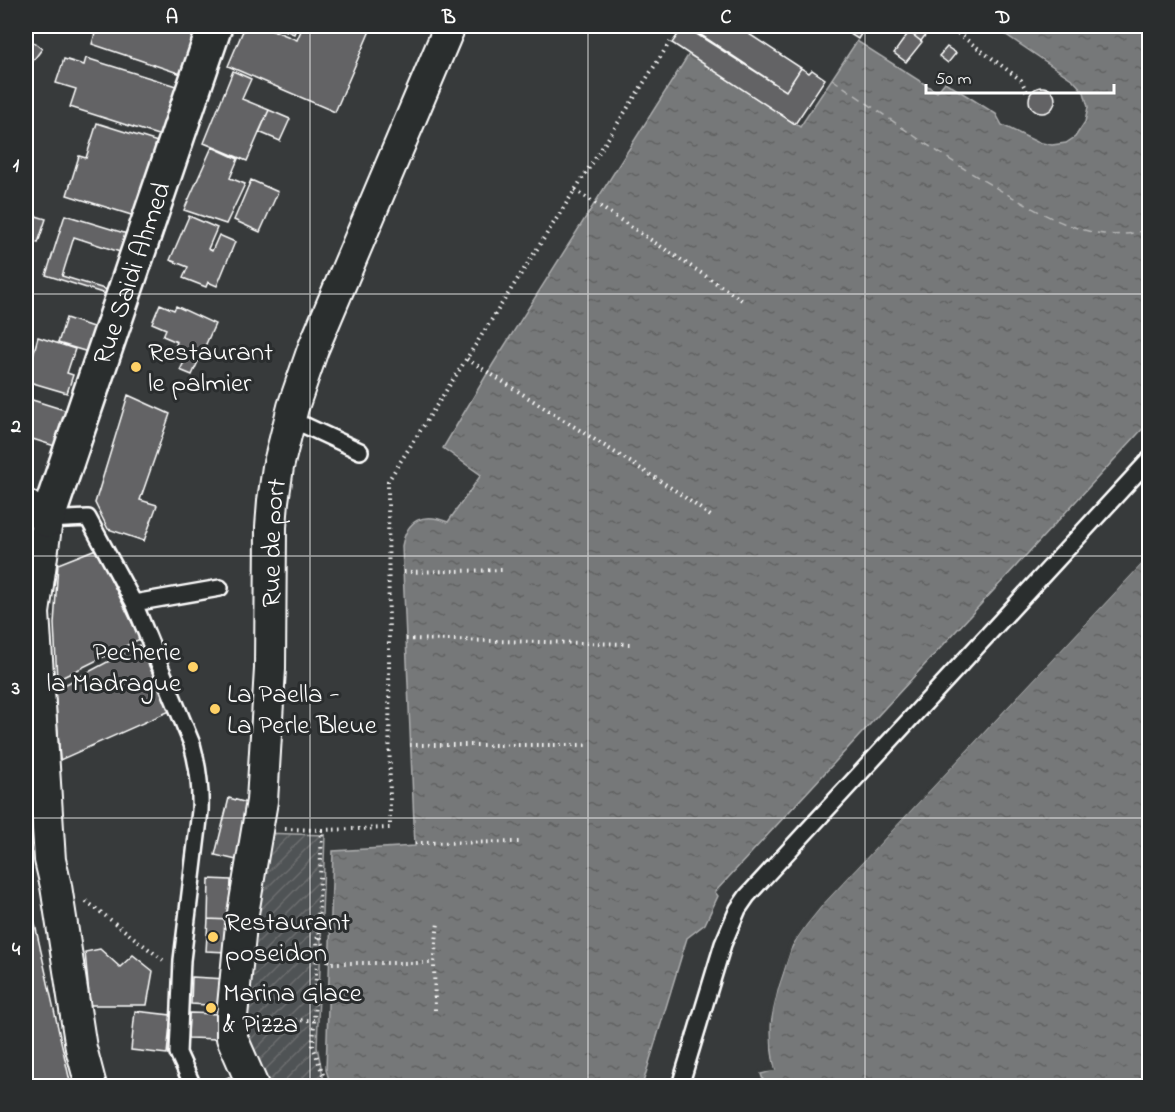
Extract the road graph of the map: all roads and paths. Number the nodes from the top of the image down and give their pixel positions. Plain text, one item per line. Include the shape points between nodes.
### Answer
1 (215, 26) edge
2 (450, 26) edge
3 (948, 26) edge
4 (670, 42) dead end
5 (1027, 92) dead end
6 (575, 190) junction
7 (742, 300) dead end
8 (467, 359) junction
9 (289, 422) junction
10 (360, 451) dead end
11 (1149, 459) edge
12 (36, 513) edge
13 (712, 517) dead end
14 (502, 570) dead end
15 (404, 572) dead end
16 (220, 588) dead end
17 (134, 603) junction
18 (406, 639) dead end
19 (630, 644) dead end
20 (410, 745) dead end
21 (588, 745) dead end
22 (280, 829) dead end
23 (322, 830) junction
24 (523, 842) dead end
25 (415, 843) dead end
26 (44, 867) edge
27 (438, 922) dead end
28 (241, 925) junction
29 (318, 929) junction
30 (434, 963) junction
31 (182, 965) junction
32 (435, 1010) dead end
33 (232, 1016) junction
34 (314, 1020) junction
35 (91, 1086) edge
36 (193, 1086) edge
37 (253, 1086) edge
38 (327, 1086) edge
39 (680, 1086) edge

1 - 12 street, Rue Saidi Ahmed
2 - 9 street, Rue de port via 317,339
3 - 5 path via 1021,80
4 - 6 path
6 - 7 path
6 - 8 path
8 - 13 path
8 - 23 path via 388,481 390,828
9 - 10 lane
9 - 28 street, Rue de port via 273,501 270,669 262,801
11 - 39 lane via 747,896 723,944
12 - 17 lane via 88,518
12 - 26 street via 34,613
14 - 15 path
16 - 17 lane
17 - 31 lane via 192,744 200,780 200,811
18 - 19 path
20 - 21 path
22 - 23 path
23 - 29 path
24 - 25 path
26 - 31 path via 164,960
26 - 35 street
27 - 30 path
28 - 29 path
28 - 33 street, Rue de port
29 - 30 path via 329,963
29 - 34 path
30 - 32 path
31 - 36 lane via 178,1053
33 - 34 path via 250,1021
33 - 37 street, Rue de port via 232,1038
34 - 38 path via 313,1046

